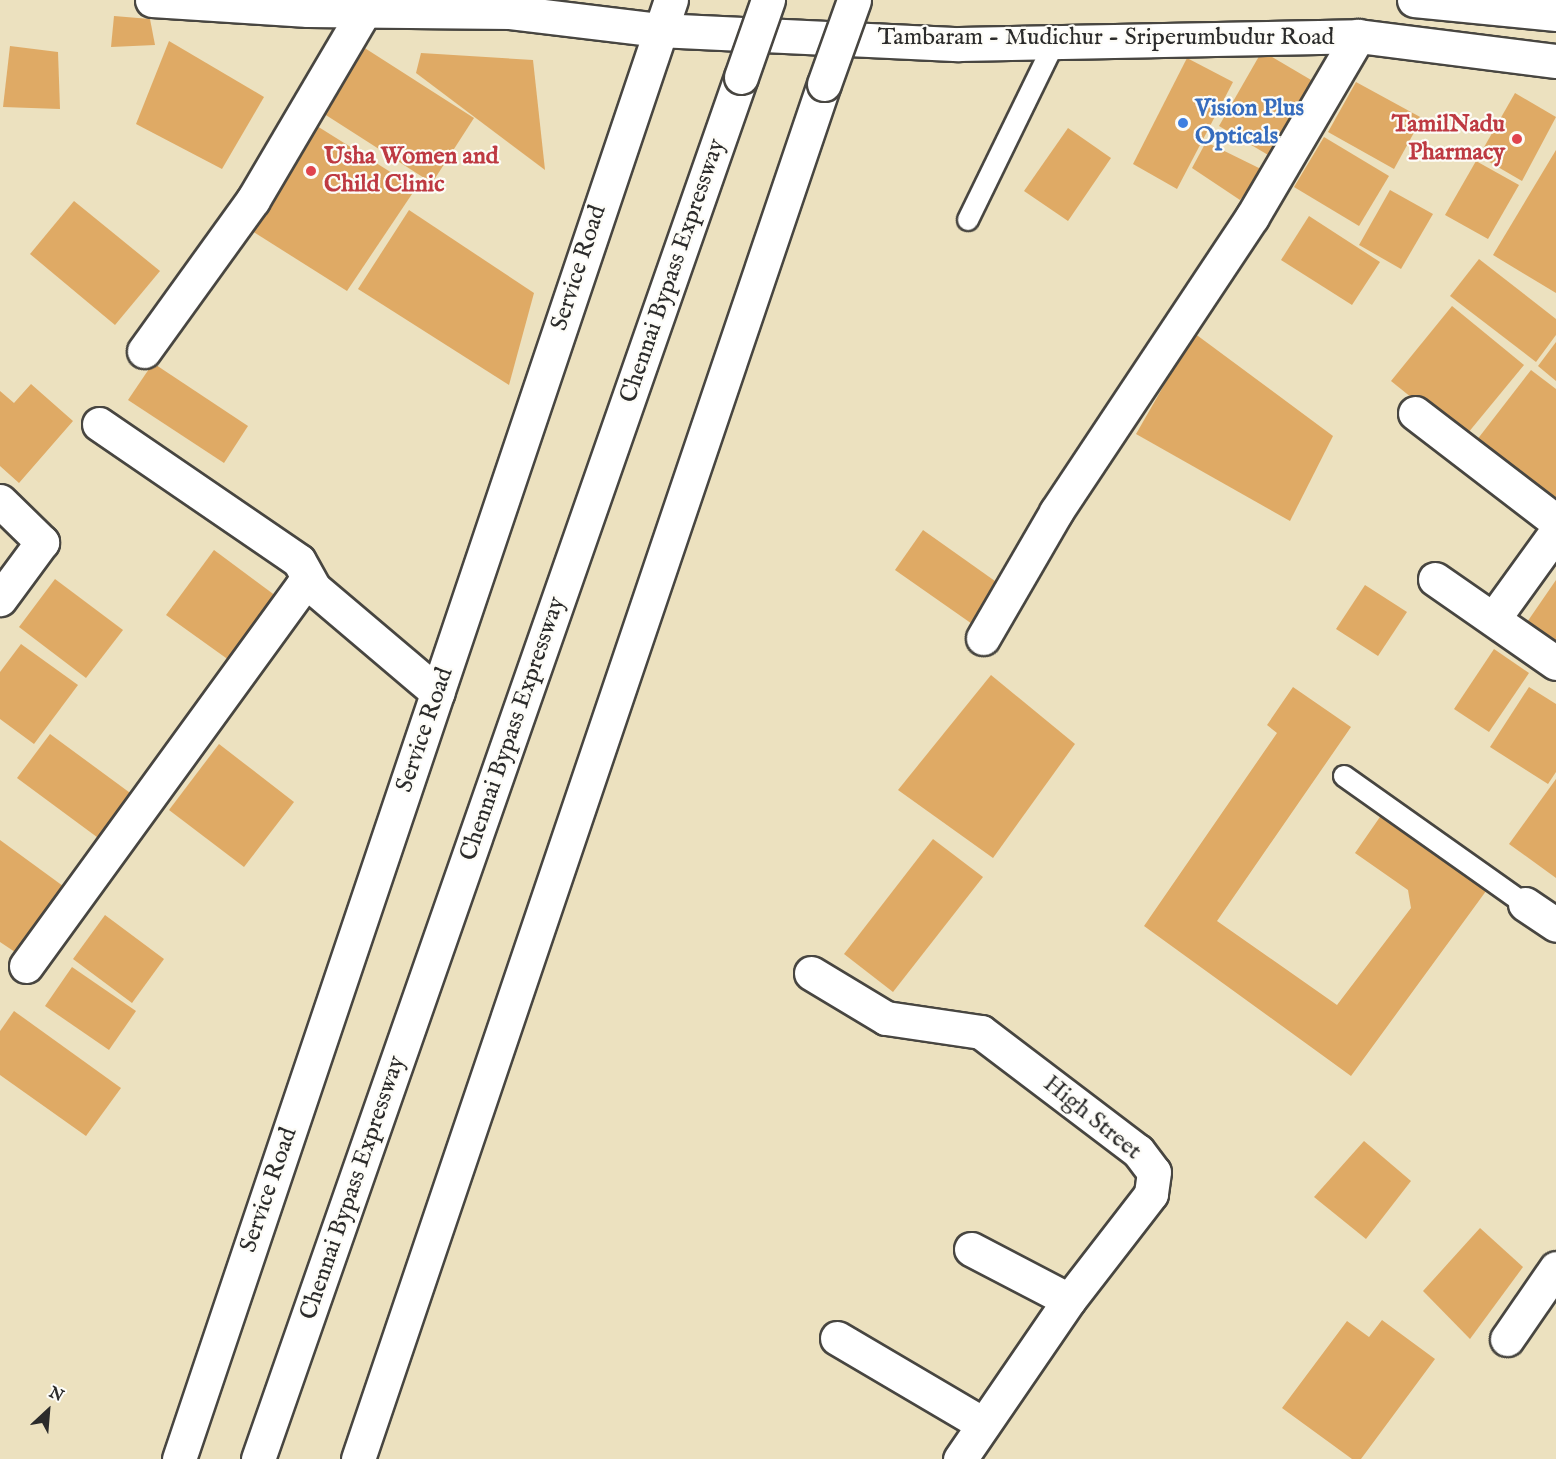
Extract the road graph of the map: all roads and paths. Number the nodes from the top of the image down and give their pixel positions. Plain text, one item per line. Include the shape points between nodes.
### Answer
1 (152, 0) edge
2 (670, 0) edge
3 (768, 0) edge
4 (854, 0) edge
5 (1414, 0) edge
6 (370, 4) edge
7 (510, 6) edge
8 (1556, 14) edge
9 (658, 30) junction
10 (1358, 36) junction
11 (1055, 42) junction
12 (1556, 61) edge
13 (968, 220) dead end
14 (144, 351) dead end
15 (1415, 413) dead end
16 (99, 424) dead end
17 (0, 501) edge
18 (1556, 521) edge
19 (1556, 532) edge
20 (1435, 579) dead end
21 (314, 588) junction
22 (0, 599) edge
23 (1494, 618) junction
24 (983, 638) dead end
25 (1556, 663) edge
26 (438, 693) junction
27 (1344, 776) dead end
28 (1525, 904) joint
29 (1556, 925) edge
30 (26, 966) dead end
31 (811, 973) dead end
32 (971, 1249) dead end
33 (1556, 1268) edge
34 (1069, 1300) junction
35 (837, 1338) dead end
36 (1507, 1339) dead end
37 (983, 1424) junction
38 (178, 1459) edge
39 (258, 1459) edge
40 (358, 1459) edge
41 (960, 1459) edge

1 - 6 main road, Tambaram - Mudichur - Sriperumbudur Road via 308,10
2 - 9 main road, Service Road
3 - 39 main road, Chennai Bypass Expressway, bridge
4 - 40 main road, bridge
5 - 8 main road
6 - 7 main road, Tambaram - Mudichur - Sriperumbudur Road
6 - 14 main road via 253,200
7 - 9 main road, Tambaram - Mudichur - Sriperumbudur Road
9 - 11 main road, Tambaram - Mudichur - Sriperumbudur Road via 959,44
9 - 26 main road, Service Road
10 - 11 main road, Tambaram - Mudichur - Sriperumbudur Road
10 - 12 main road, Tambaram - Mudichur - Sriperumbudur Road
10 - 24 main road via 1252,217 1056,512
11 - 13 lane
15 - 18 main road
16 - 21 main road via 299,561
17 - 22 main road via 42,542
19 - 23 main road
20 - 23 main road
21 - 26 main road
21 - 30 main road via 302,586
23 - 25 main road
26 - 38 main road, Service Road
27 - 28 lane
28 - 29 main road
31 - 34 main road, High Street via 886,1018 981,1032 1138,1151 1154,1172 1151,1194
32 - 34 main road
33 - 36 main road
34 - 37 main road, High Street
35 - 37 main road
37 - 41 main road, High Street

